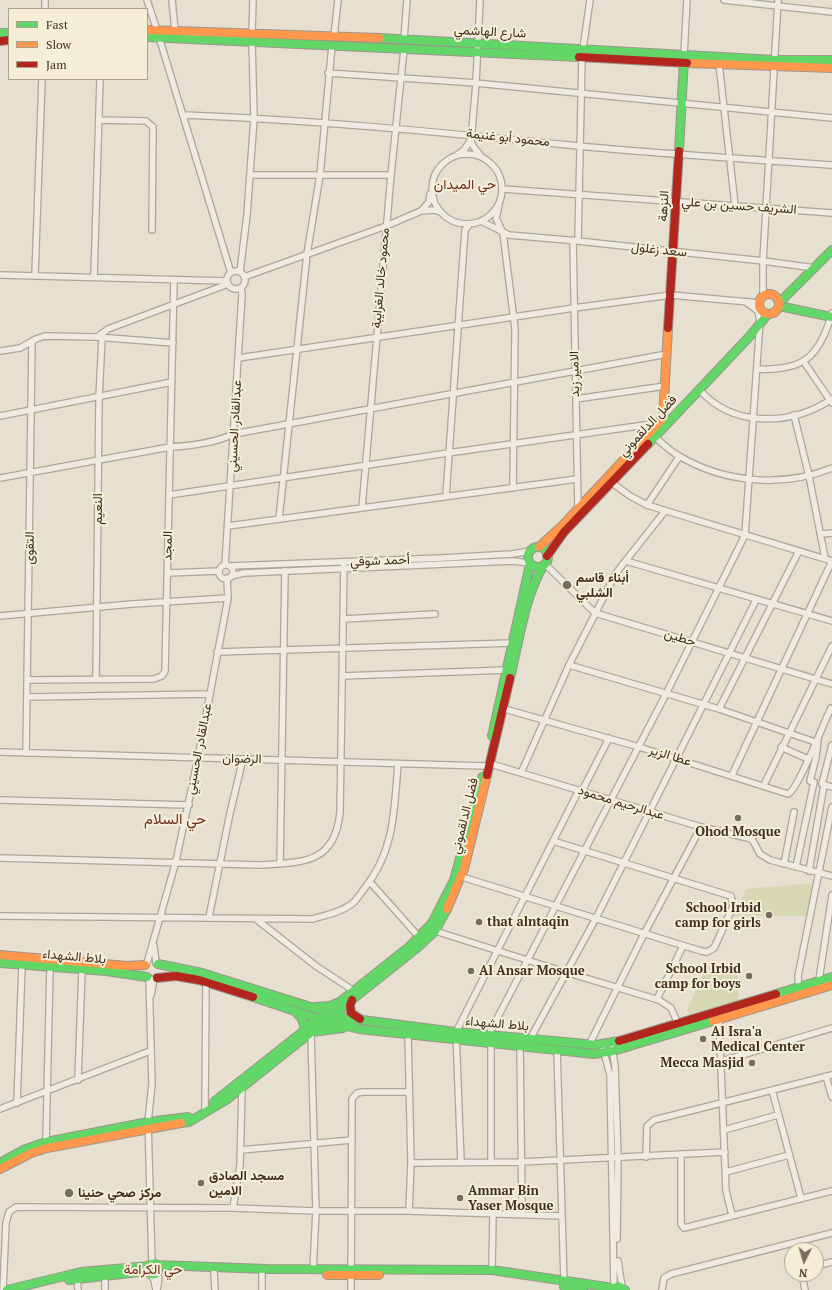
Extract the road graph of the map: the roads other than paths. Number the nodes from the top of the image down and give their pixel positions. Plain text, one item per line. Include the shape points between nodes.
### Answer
1 (147, 0) edge
2 (172, 0) edge
3 (253, 0) edge
4 (338, 0) edge
5 (407, 0) edge
6 (480, 0) edge
7 (590, 0) edge
8 (687, 0) edge
9 (724, 0) edge
10 (778, 0) edge
11 (777, 7) junction
12 (832, 12) edge
13 (148, 30) edge
14 (175, 30) junction
15 (158, 33) junction
16 (334, 36) junction
17 (148, 37) edge
18 (252, 37) junction
19 (404, 39) junction
20 (477, 44) junction
21 (332, 46) junction
22 (404, 49) junction
23 (583, 49) junction
24 (476, 53) junction
25 (582, 58) junction
26 (684, 59) junction
27 (832, 60) edge
28 (775, 63) junction
29 (719, 64) junction
30 (832, 68) edge
31 (328, 73) junction
32 (402, 78) junction
33 (42, 80) edge
34 (100, 80) edge
35 (476, 83) junction
36 (580, 93) junction
37 (682, 104) junction
38 (724, 108) junction
39 (771, 113) junction
40 (184, 115) junction
41 (254, 118) junction
42 (832, 118) edge
43 (99, 120) junction
44 (325, 122) junction
45 (396, 128) junction
46 (472, 136) junction
47 (579, 146) junction
48 (679, 153) junction
49 (457, 154) junction
50 (480, 156) junction
51 (730, 157) junction
52 (768, 160) junction
53 (832, 165) edge
54 (250, 175) junction
55 (320, 175) junction
56 (390, 175) junction
57 (431, 189) junction
58 (503, 190) junction
59 (579, 195) junction
60 (676, 202) junction
61 (735, 205) junction
62 (499, 206) junction
63 (766, 208) junction
64 (421, 211) junction
65 (440, 212) junction
66 (832, 213) edge
67 (482, 221) junction
68 (458, 223) junction
69 (470, 224) junction
70 (386, 226) junction
71 (152, 230) dead end
72 (465, 230) junction
73 (503, 233) junction
74 (576, 241) junction
75 (832, 251) edge
76 (673, 252) junction
77 (307, 254) junction
78 (763, 261) junction
79 (815, 268) junction
80 (240, 272) junction
81 (231, 273) junction
82 (35, 275) junction
83 (0, 276) edge
84 (94, 277) junction
85 (244, 277) junction
86 (174, 280) junction
87 (228, 282) junction
88 (240, 288) junction
89 (671, 296) junction
90 (761, 300) junction
91 (746, 302) junction
92 (174, 304) junction
93 (779, 304) junction
94 (574, 308) junction
95 (768, 314) junction
96 (832, 316) edge
97 (514, 317) junction
98 (457, 325) junction
99 (760, 325) junction
100 (749, 337) junction
101 (100, 338) junction
102 (376, 338) junction
103 (32, 342) junction
104 (173, 343) junction
105 (758, 348) junction
106 (296, 350) junction
107 (0, 351) edge
108 (667, 354) junction
109 (239, 358) junction
110 (804, 362) junction
111 (757, 369) junction
112 (575, 371) junction
113 (172, 382) junction
114 (515, 383) junction
115 (665, 386) junction
116 (699, 389) junction
117 (452, 394) junction
118 (100, 398) junction
119 (576, 399) junction
120 (831, 401) edge
121 (31, 410) junction
122 (370, 410) junction
123 (664, 412) junction
124 (794, 415) junction
125 (0, 416) edge
126 (675, 416) junction
127 (754, 419) junction
128 (659, 423) junction
129 (288, 424) junction
130 (234, 434) junction
131 (576, 435) junction
132 (655, 437) junction
133 (513, 443) junction
134 (170, 447) junction
135 (448, 453) junction
136 (679, 456) junction
137 (99, 460) junction
138 (365, 466) junction
139 (832, 468) edge
140 (30, 472) junction
141 (809, 476) junction
142 (0, 478) edge
143 (283, 478) junction
144 (577, 479) junction
145 (750, 479) junction
146 (611, 482) junction
147 (231, 486) junction
148 (513, 488) junction
149 (169, 495) junction
150 (446, 496) junction
151 (647, 505) junction
152 (362, 508) junction
153 (578, 508) junction
154 (664, 511) junction
155 (280, 519) junction
156 (228, 526) junction
157 (832, 533) edge
158 (821, 534) junction
159 (745, 535) junction
160 (539, 547) junction
161 (530, 551) junction
162 (799, 551) junction
163 (825, 558) junction
164 (626, 560) junction
165 (832, 561) edge
166 (545, 562) junction
167 (530, 563) junction
168 (227, 565) junction
169 (344, 565) junction
170 (219, 571) junction
171 (284, 571) junction
172 (167, 573) junction
173 (229, 577) junction
174 (718, 588) junction
175 (228, 598) junction
176 (756, 600) junction
177 (167, 601) junction
178 (773, 605) junction
179 (98, 608) junction
180 (595, 613) junction
181 (28, 614) junction
182 (435, 614) dead end
183 (808, 614) junction
184 (0, 616) edge
185 (344, 619) junction
186 (832, 621) edge
187 (692, 641) junction
188 (513, 643) junction
189 (832, 646) edge
190 (343, 648) junction
191 (283, 651) junction
192 (217, 652) junction
193 (730, 652) junction
194 (745, 657) junction
195 (569, 665) junction
196 (782, 668) junction
197 (507, 670) junction
198 (342, 676) junction
199 (96, 679) junction
200 (816, 679) junction
201 (28, 680) junction
202 (832, 684) edge
203 (210, 694) junction
204 (666, 694) junction
205 (28, 697) junction
206 (703, 705) junction
207 (501, 708) junction
208 (832, 708) edge
209 (719, 710) junction
210 (544, 719) junction
211 (757, 722) junction
212 (789, 733) junction
213 (609, 738) junction
214 (816, 740) junction
215 (832, 745) edge
216 (639, 747) junction
217 (781, 747) junction
218 (0, 752) edge
219 (26, 753) junction
220 (198, 758) junction
221 (243, 759) junction
222 (677, 759) junction
223 (808, 759) junction
224 (282, 760) junction
225 (340, 761) junction
226 (398, 764) junction
227 (488, 765) junction
228 (521, 773) junction
229 (732, 775) junction
230 (800, 778) junction
231 (812, 781) junction
232 (764, 785) junction
233 (823, 785) junction
234 (832, 787) edge
235 (581, 791) junction
236 (0, 800) edge
237 (610, 800) junction
238 (189, 805) junction
239 (832, 807) edge
240 (648, 811) junction
241 (794, 812) dead end
242 (701, 827) junction
243 (553, 841) junction
244 (585, 851) junction
245 (0, 858) edge
246 (176, 861) junction
247 (624, 863) junction
248 (219, 864) junction
249 (280, 864) junction
250 (784, 864) junction
251 (796, 867) junction
252 (809, 871) junction
253 (819, 873) junction
254 (832, 876) edge
255 (462, 877) junction
256 (673, 878) junction
257 (370, 882) junction
258 (832, 895) edge
259 (526, 896) junction
260 (557, 906) junction
261 (0, 916) edge
262 (162, 917) junction
263 (209, 917) junction
264 (255, 918) junction
265 (596, 918) junction
266 (435, 931) junction
267 (644, 934) junction
268 (419, 937) junction
269 (683, 946) junction
270 (497, 952) junction
271 (0, 955) edge
272 (527, 961) junction
273 (0, 963) edge
274 (152, 964) junction
275 (22, 965) junction
276 (50, 967) junction
277 (82, 969) junction
278 (565, 972) junction
279 (832, 977) edge
280 (152, 978) junction
281 (819, 980) junction
282 (206, 982) junction
283 (832, 985) edge
284 (798, 986) junction
285 (619, 987) junction
286 (354, 991) junction
287 (801, 995) junction
288 (657, 999) junction
289 (352, 1000) junction
290 (340, 1002) junction
291 (295, 1007) junction
292 (326, 1017) junction
293 (362, 1020) junction
294 (719, 1020) junction
295 (678, 1024) junction
296 (359, 1028) junction
297 (832, 1028) edge
298 (309, 1032) junction
299 (408, 1034) junction
300 (456, 1035) junction
301 (490, 1038) junction
302 (530, 1039) junction
303 (589, 1045) junction
304 (520, 1046) junction
305 (608, 1048) junction
306 (557, 1050) junction
307 (150, 1051) junction
308 (722, 1061) junction
309 (829, 1076) edge
310 (78, 1080) junction
311 (242, 1088) junction
312 (772, 1090) junction
313 (46, 1092) junction
314 (408, 1092) junction
315 (832, 1097) edge
316 (18, 1103) junction
317 (724, 1103) junction
318 (0, 1109) edge
319 (205, 1110) junction
320 (778, 1114) junction
321 (149, 1125) junction
322 (724, 1130) junction
323 (352, 1140) junction
324 (46, 1142) junction
325 (314, 1144) junction
326 (241, 1150) junction
327 (724, 1152) junction
328 (681, 1154) junction
329 (789, 1156) junction
330 (646, 1157) junction
331 (615, 1158) junction
332 (560, 1160) junction
333 (491, 1162) junction
334 (521, 1162) junction
335 (0, 1163) edge
336 (411, 1163) junction
337 (461, 1163) junction
338 (0, 1170) edge
339 (726, 1172) junction
340 (832, 1191) edge
341 (801, 1198) junction
342 (151, 1208) junction
343 (232, 1208) junction
344 (352, 1210) junction
345 (316, 1211) junction
346 (409, 1211) junction
347 (493, 1213) junction
348 (522, 1214) junction
349 (732, 1215) junction
350 (562, 1216) junction
351 (832, 1233) edge
352 (153, 1269) junction
353 (313, 1270) junction
354 (492, 1270) junction
355 (214, 1272) junction
356 (351, 1272) junction
357 (262, 1273) junction
358 (77, 1275) junction
359 (105, 1275) junction
360 (563, 1286) edge
361 (617, 1289) edge
362 (3, 1290) edge
363 (7, 1290) edge
364 (28, 1290) edge
365 (78, 1290) edge
366 (105, 1290) edge
367 (156, 1290) edge
368 (214, 1290) edge
369 (262, 1290) edge
370 (351, 1290) edge
371 (584, 1290) edge
372 (662, 1290) edge

1 - 15 street
2 - 14 street
3 - 18 street
4 - 16 street
5 - 19 street
6 - 20 street
7 - 23 street
8 - 26 street, النزهة
9 - 11 street
10 - 11 street
11 - 12 street
11 - 28 street
13 - 15 main road, شارع الهاشمي
14 - 15 main road, شارع الهاشمي
14 - 18 main road, شارع الهاشمي
15 - 17 main road, شارع الهاشمي
15 - 18 main road, شارع الهاشمي
15 - 40 street
16 - 18 main road, شارع الهاشمي
16 - 19 main road, شارع الهاشمي
18 - 21 main road, شارع الهاشمي
18 - 41 street
19 - 20 main road, شارع الهاشمي
20 - 23 main road, شارع الهاشمي
20 - 24 street
21 - 22 main road, شارع الهاشمي
21 - 31 street
22 - 24 main road, شارع الهاشمي
22 - 32 street, محمود خالد الغرايبة
23 - 25 main road
23 - 26 main road, شارع الهاشمي
24 - 25 main road, شارع الهاشمي
24 - 35 street
25 - 26 main road, شارع الهاشمي
25 - 36 street, الامير زيد
26 - 28 main road, شارع الهاشمي
26 - 29 main road, شارع الهاشمي
26 - 37 main road, النزهة
27 - 28 main road, شارع الهاشمي
28 - 29 main road, شارع الهاشمي
28 - 30 main road, شارع الهاشمي
28 - 39 street
29 - 38 street
31 - 32 street
31 - 44 street
32 - 35 street
32 - 45 street, محمود خالد الغرايبة
33 - 82 street
34 - 43 street
35 - 36 street
35 - 46 street
36 - 37 street
36 - 47 street, الامير زيد
37 - 38 street
37 - 48 main road, النزهة
38 - 39 street
38 - 51 street
39 - 42 street
39 - 52 street
40 - 41 street, محمود أبو غنيمة
40 - 81 street
41 - 44 street, محمود أبو غنيمة
41 - 54 street
43 - 71 street via 146,121 153,127
43 - 84 street
44 - 45 street, محمود أبو غنيمة
44 - 55 street
45 - 46 street, محمود أبو غنيمة
45 - 56 street, محمود خالد الغرايبة
46 - 47 street, محمود أبو غنيمة
46 - 49 street via 464,150
46 - 50 street via 472,146
47 - 48 street, محمود أبو غنيمة
47 - 59 street, الامير زيد
48 - 51 street, محمود أبو غنيمة
48 - 60 main road, النزهة
49 - 50 street via 469,153
49 - 57 street via 438,168
50 - 58 street via 490,161 497,169
51 - 52 street, محمود أبو غنيمة
51 - 61 street
52 - 53 street, محمود أبو غنيمة
52 - 63 street
54 - 55 street
54 - 80 street
55 - 56 street
55 - 77 street
56 - 70 street, محمود خالد الغرايبة
57 - 64 street via 429,202
57 - 65 street via 435,206
58 - 59 street, الشريف حسين بن علي
58 - 62 street
59 - 60 street, الشريف حسين بن علي
59 - 74 street, الامير زيد
60 - 61 street, الشريف حسين بن علي
60 - 76 main road, النزهة
61 - 63 street, الشريف حسين بن علي
62 - 67 street
62 - 73 street via 496,218
63 - 66 street, الشريف حسين بن علي
63 - 78 street
64 - 65 street
64 - 70 street
65 - 68 street
67 - 69 street
67 - 73 street, سعد زغلول
68 - 69 street
68 - 72 street
69 - 72 street
70 - 77 street
70 - 102 street, محمود خالد الغرايبة
72 - 98 street
73 - 74 street, سعد زغلول
73 - 97 street
74 - 76 street, سعد زغلول
74 - 94 street, الامير زيد
75 - 79 main road
76 - 78 street, سعد زغلول
76 - 89 main road, النزهة
77 - 85 street
77 - 106 street
78 - 79 street, سعد زغلول
78 - 90 street
79 - 93 main road
80 - 81 street
80 - 85 street
81 - 87 street
82 - 83 street
82 - 84 street
84 - 86 street
85 - 88 street via 244,284
86 - 87 street
86 - 92 street, المجد
87 - 88 street via 235,289
87 - 92 street
88 - 109 street, عبدالقادر الحسيني via 242,295
89 - 91 street
89 - 94 street
89 - 108 main road, النزهة
90 - 91 street
90 - 93 main road via 773,295
90 - 95 main road via 762,312
91 - 99 street via 758,311
92 - 101 street via 108,329
92 - 104 street, المجد
93 - 95 main road via 777,312
93 - 96 main road
94 - 97 street
94 - 112 street, الامير زيد
95 - 99 main road, فضل الدلقموني
96 - 110 street via 820,342
97 - 98 street
97 - 114 street
98 - 102 street
98 - 117 street
99 - 100 main road, فضل الدلقموني
99 - 105 street
100 - 105 street
100 - 116 main road, فضل الدلقموني
101 - 103 street via 45,336
101 - 104 street
101 - 118 street, النعيم
102 - 106 street
102 - 122 street, محمود خالد الغرايبة
103 - 107 street via 20,348
103 - 121 street, التقوى
104 - 113 street, المجد
105 - 111 street
106 - 109 street
106 - 129 street
108 - 112 street
108 - 115 main road, النزهة
109 - 130 street, عبدالقادر الحسيني
110 - 111 street via 783,369
110 - 120 street
111 - 127 street
112 - 114 street
112 - 119 street, الامير زيد
113 - 118 street
113 - 134 street, المجد
114 - 117 street
114 - 133 street
115 - 119 street
115 - 123 main road, النزهة
116 - 126 main road, فضل الدلقموني
116 - 127 street via 723,410
117 - 122 street
117 - 135 street
118 - 121 street
118 - 137 street, النعيم
119 - 131 street, الامير زيد
120 - 124 street
121 - 125 street
121 - 140 street, التقوى
122 - 129 street
122 - 138 street, محمود خالد الغرايبة
123 - 126 main road via 668,418
123 - 128 main road
124 - 127 street
124 - 141 street
126 - 132 main road, فضل الدلقموني
127 - 145 street
128 - 131 street
128 - 153 main road
129 - 130 street
129 - 143 street
130 - 134 street via 222,440
130 - 147 street, عبدالقادر الحسيني
131 - 133 street
131 - 144 street, الامير زيد
132 - 136 street
132 - 146 main road, فضل الدلقموني
133 - 135 street
133 - 148 street
134 - 137 street
134 - 149 street, المجد
135 - 138 street
135 - 150 street
136 - 145 street via 714,471
136 - 151 street
137 - 140 street
137 - 179 street, النعيم
138 - 143 street
138 - 152 street, محمود خالد الغرايبة
139 - 141 street
140 - 142 street
140 - 181 street, التقوى
141 - 145 street via 786,480
141 - 158 street
143 - 147 street
143 - 155 street
144 - 148 street
144 - 153 street, الامير زيد
145 - 159 street
146 - 151 street
146 - 166 main road, فضل الدلقموني via 557,541
147 - 149 street
147 - 156 street, عبدالقادر الحسيني
148 - 150 street
149 - 172 street, المجد
150 - 152 street
151 - 154 street
152 - 155 street
153 - 160 main road
154 - 159 street
154 - 164 street
155 - 156 street
156 - 168 street, عبدالقادر الحسيني
157 - 158 street
158 - 163 street
159 - 162 street
159 - 174 street
160 - 161 main road
160 - 166 main road via 545,550
161 - 167 main road
161 - 169 street, أحمد شوقي
162 - 163 street
162 - 178 street
163 - 165 street
164 - 174 street
164 - 180 street via 616,573
165 - 183 street
166 - 167 main road via 538,567
166 - 180 street, حطين
166 - 207 main road, فضل الدلقموني via 535,580
167 - 169 street, أحمد شوقي via 513,561
167 - 188 main road, فضل الدلقموني
168 - 169 street, أحمد شوقي
168 - 170 street via 220,567
168 - 173 street via 232,569
169 - 171 street, أحمد شوقي
169 - 185 street
170 - 172 street
170 - 173 street via 221,577
171 - 173 street, أحمد شوقي via 241,573
171 - 191 street
172 - 177 street, المجد
173 - 175 street, عبدالقادر الحسيني
174 - 176 street
174 - 187 street
175 - 177 street
175 - 192 street, عبدالقادر الحسيني
176 - 178 street
176 - 193 street
177 - 179 street
177 - 199 street, المجد via 166,660 163,675 154,679
178 - 183 street
178 - 194 street
179 - 181 street
179 - 199 street, النعيم
180 - 187 street, حطين
180 - 195 street
181 - 184 street
181 - 201 street, التقوى
182 - 185 street
183 - 186 street
183 - 196 street
185 - 190 street
187 - 193 street, حطين
187 - 204 street
188 - 190 street
188 - 197 main road, فضل الدلقموني
189 - 200 street
190 - 191 street
190 - 198 street
191 - 192 street
191 - 224 street
192 - 203 street, عبدالقادر الحسيني
193 - 194 street, حطين
193 - 206 street
194 - 196 street, حطين
194 - 209 street
195 - 204 street
195 - 210 street
196 - 200 street, حطين
196 - 211 street
197 - 198 street
197 - 207 main road, فضل الدلقموني
198 - 225 street
199 - 201 street, المجد
200 - 202 street, حطين
200 - 212 street
201 - 205 street, التقوى
203 - 205 street
203 - 220 street, عبدالقادر الحسيني
204 - 206 street
204 - 216 street
205 - 219 street, التقوى
206 - 209 street
206 - 222 street
207 - 210 street, عطا الزير
207 - 227 main road, فضل الدلقموني
208 - 214 street
209 - 211 street
210 - 213 street, عطا الزير
210 - 228 street
211 - 212 street
211 - 229 street
212 - 214 street
212 - 217 street
213 - 216 street, عطا الزير
213 - 235 street
214 - 223 street
214 - 231 street
215 - 233 street
216 - 222 street, عطا الزير
216 - 237 street
217 - 223 street
217 - 232 street
218 - 219 street, الرضوان
219 - 220 street, الرضوان
220 - 221 street, الرضوان
220 - 238 street, عبدالقادر الحسيني
221 - 224 street, الرضوان
221 - 248 street
222 - 229 street, عطا الزير
222 - 240 street
223 - 230 street
224 - 225 street, الرضوان
224 - 249 street
225 - 226 street, الرضوان
225 - 249 street via 339,820 332,842 326,851 318,855 298,862
226 - 227 street, الرضوان
226 - 257 street via 391,836 386,855
227 - 228 street, عبدالرحيم محمود
227 - 255 main road, فضل الدلقموني
227 - 268 main road, فضل الدلقموني via 454,880 438,914
228 - 235 street, عبدالرحيم محمود
229 - 232 street, عطا الزير
230 - 231 street
230 - 232 street, عطا الزير via 790,793
231 - 233 street
231 - 251 street
233 - 234 street
233 - 252 street
235 - 237 street, عبدالرحيم محمود
235 - 243 street
236 - 238 street
237 - 240 street, عبدالرحيم محمود
237 - 244 street
238 - 246 street, عبدالقادر الحسيني
239 - 253 street
240 - 242 street, عبدالرحيم محمود
240 - 247 street
241 - 250 street
242 - 250 street, عبدالرحيم محمود via 752,839 760,854
242 - 256 street
243 - 244 street
243 - 259 street
244 - 247 street
244 - 260 street
245 - 246 street
246 - 248 street
246 - 262 street, عبدالقادر الحسيني
247 - 256 street
247 - 265 street
248 - 249 street
248 - 263 street
250 - 251 street
251 - 252 street
252 - 253 street
253 - 254 street
253 - 284 street
255 - 259 street
255 - 266 main road, فضل الدلقموني
256 - 267 street
256 - 269 street via 731,896 732,899 733,906 714,948 707,952
257 - 264 street via 352,903 336,912 313,919
257 - 268 street
258 - 281 street
259 - 260 street
259 - 270 street
260 - 265 street
260 - 272 street
261 - 262 street
262 - 263 street
262 - 274 street, عبدالقادر الحسيني via 154,942
263 - 264 street
264 - 286 street via 316,966
265 - 267 street
265 - 278 street
266 - 270 street
266 - 289 main road, فضل الدلقموني
267 - 269 street
267 - 285 street
268 - 286 main road, فضل الدلقموني
269 - 288 street
270 - 272 street
270 - 300 street
271 - 274 main road, بلاط الشهداء via 127,966
272 - 278 street
272 - 301 street
273 - 275 main road, بلاط الشهداء
274 - 280 main road via 144,973
274 - 280 main road via 161,970
274 - 291 main road, بلاط الشهداء via 202,972
275 - 276 main road, بلاط الشهداء
275 - 316 street
276 - 277 main road, بلاط الشهداء
276 - 313 street
277 - 280 main road, بلاط الشهداء
277 - 310 street
278 - 285 street
278 - 302 street
279 - 281 main road, بلاط الشهداء
280 - 282 main road, بلاط الشهداء via 176,976
280 - 307 street
281 - 284 main road, بلاط الشهداء
282 - 291 main road, بلاط الشهداء
282 - 319 street
283 - 287 main road
284 - 287 street
284 - 295 main road, بلاط الشهداء
285 - 288 street
285 - 303 street
286 - 290 main road, فضل الدلقموني
287 - 294 main road
288 - 295 street via 671,1008
289 - 292 main road, فضل الدلقموني
289 - 293 main road via 351,1013
290 - 291 main road via 325,1007
290 - 292 main road, فضل الدلقموني
291 - 292 main road, بلاط الشهداء
291 - 298 main road
292 - 293 main road, بلاط الشهداء
292 - 296 main road
292 - 298 main road
293 - 300 main road, بلاط الشهداء
294 - 305 main road
294 - 308 street
295 - 305 main road, بلاط الشهداء
296 - 298 main road
296 - 299 main road
297 - 308 street
298 - 311 main road
298 - 319 main road
298 - 325 street
299 - 300 main road
299 - 314 street
300 - 301 main road, بلاط الشهداء
300 - 337 street
301 - 302 main road, بلاط الشهداء
301 - 304 main road
301 - 333 street
302 - 303 main road, بلاط الشهداء
303 - 305 main road, بلاط الشهداء
304 - 306 main road
304 - 334 street
305 - 306 main road
305 - 331 street
305 - 331 street
306 - 332 street
307 - 310 street
307 - 321 street via 152,1084
308 - 317 street
309 - 312 street
309 - 315 street
310 - 313 street
311 - 321 main road via 189,1122
311 - 326 street
312 - 317 street
312 - 320 street
313 - 316 street
313 - 324 street
314 - 323 street via 363,1092 354,1096 351,1104
314 - 336 street
316 - 318 street
317 - 322 street
317 - 330 street via 649,1123 646,1132
319 - 321 main road via 188,1117
320 - 322 street
320 - 329 street
321 - 324 main road
321 - 338 main road via 47,1148 31,1153
321 - 342 street
322 - 327 street
323 - 325 street
323 - 344 street
324 - 335 main road via 23,1150
325 - 326 street
325 - 345 street
326 - 343 street
327 - 328 street
327 - 339 street
328 - 330 street
328 - 349 street via 683,1227
329 - 339 street
329 - 341 street
330 - 331 street
331 - 332 street
331 - 361 street
332 - 334 street
332 - 350 street
333 - 334 street
333 - 337 street
334 - 348 street
336 - 337 street
336 - 346 street
339 - 349 street via 726,1191
340 - 341 street
341 - 349 street
342 - 343 street
342 - 352 street
342 - 362 street via 13,1208 6,1223
343 - 345 street
344 - 345 street
344 - 346 street
344 - 356 street
345 - 353 street
346 - 347 street
347 - 348 street
347 - 354 street
348 - 350 street
350 - 360 street
351 - 372 street via 671,1274 664,1278
352 - 353 main road
352 - 355 main road
352 - 358 main road
352 - 359 main road
352 - 367 street
353 - 356 main road
354 - 356 main road
354 - 360 main road
355 - 357 main road
355 - 368 street
356 - 357 main road
356 - 360 main road via 482,1275
356 - 370 street
357 - 369 street
358 - 359 main road
358 - 363 main road
358 - 364 main road
358 - 365 street
359 - 366 street
360 - 361 main road
360 - 371 main road

